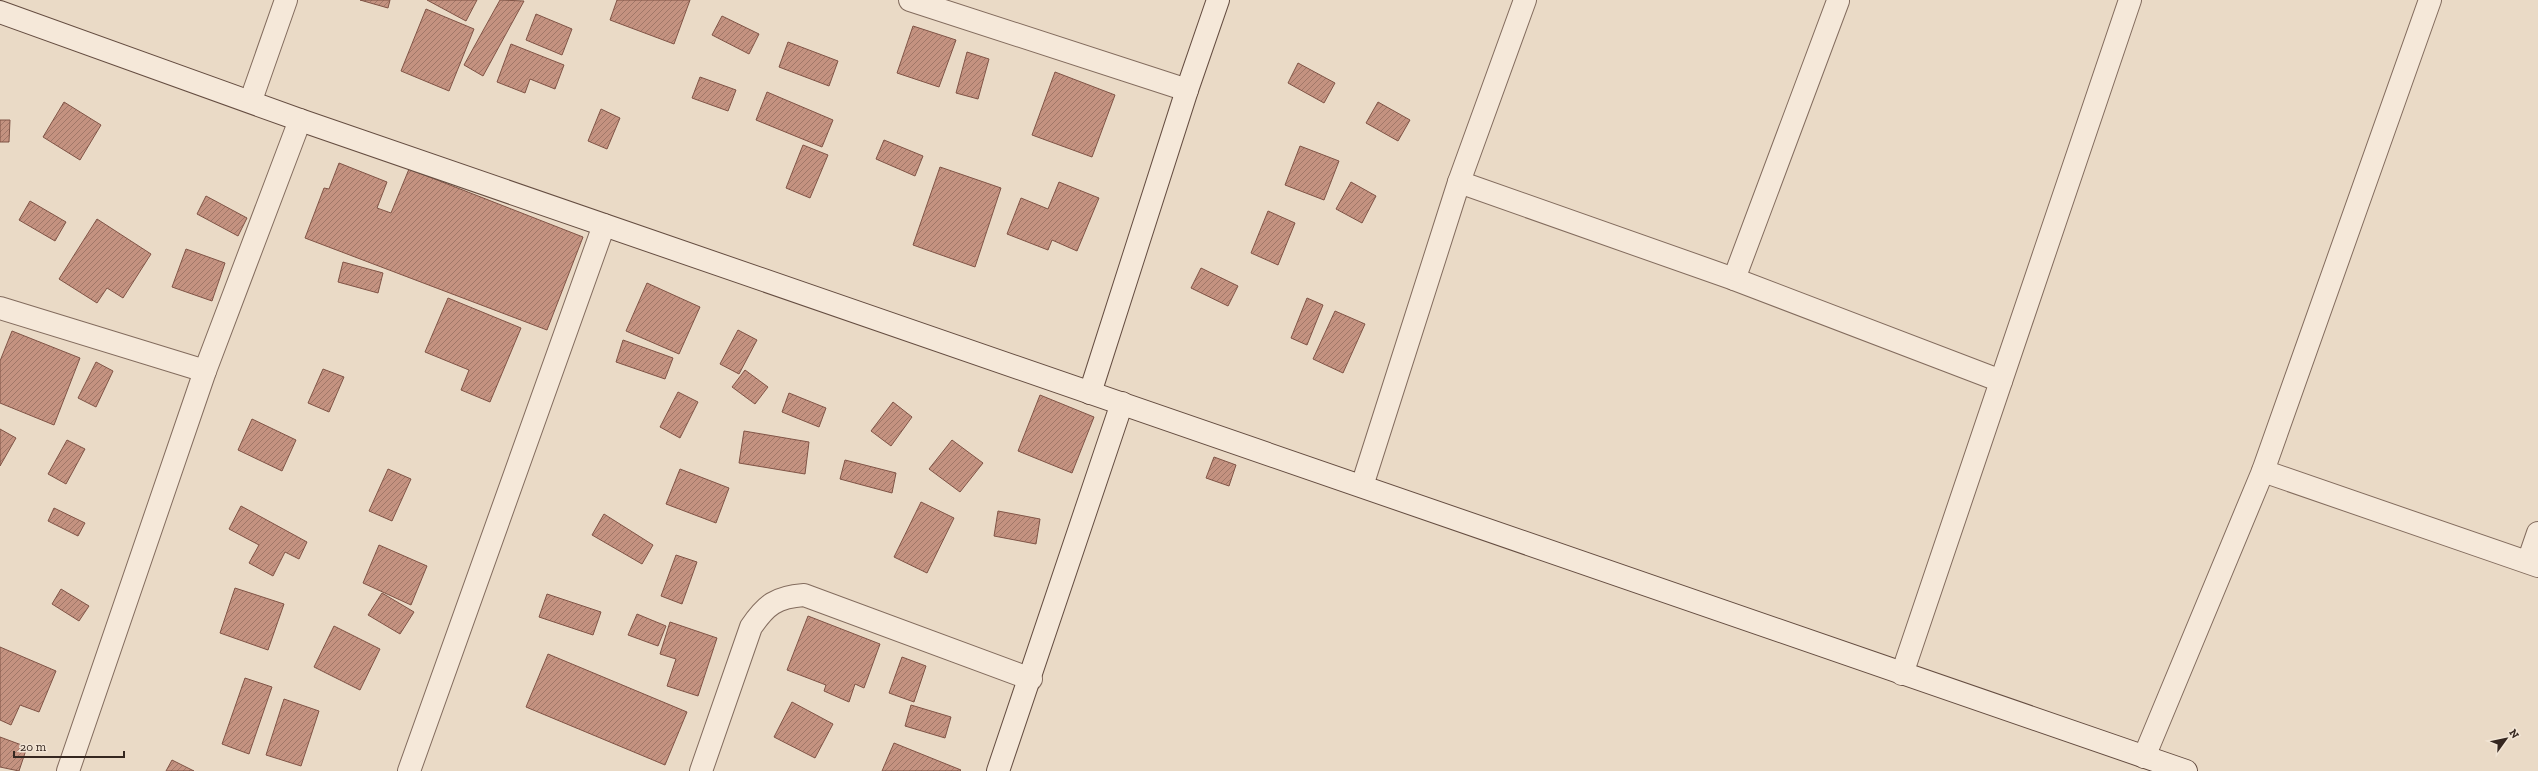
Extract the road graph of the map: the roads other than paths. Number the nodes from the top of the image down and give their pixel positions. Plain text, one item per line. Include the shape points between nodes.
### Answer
1 (286, 0) edge
2 (910, 0) edge
3 (1218, 0) edge
4 (1525, 0) edge
5 (2130, 0) edge
6 (2430, 0) edge
7 (1838, 1) dead end
8 (0, 12) edge
9 (1187, 90) junction
10 (251, 100) junction
11 (300, 120) junction
12 (1459, 182) junction
13 (604, 225) junction
14 (1734, 279) junction
15 (0, 308) edge
16 (205, 371) junction
17 (2001, 381) junction
18 (1090, 392) junction
19 (1122, 403) junction
20 (2262, 471) junction
21 (1362, 486) junction
22 (2538, 533) edge
23 (2533, 564) edge
24 (1902, 674) junction
25 (1031, 679) junction
26 (2144, 757) junction
27 (68, 771) edge
28 (409, 771) edge
29 (701, 771) edge
30 (998, 771) edge
31 (2186, 771) edge

1 - 10 street
2 - 9 street
3 - 9 street
4 - 12 street
5 - 17 street
6 - 20 street
7 - 14 street
8 - 10 street
9 - 18 street
10 - 11 street
11 - 13 street
11 - 16 street
12 - 14 street
12 - 21 street
13 - 18 street
13 - 28 street
14 - 17 street
15 - 16 street
16 - 27 street
17 - 24 street
18 - 19 street
19 - 21 street
19 - 25 street
20 - 23 street
20 - 26 street
21 - 24 street
22 - 23 street
24 - 26 street
25 - 29 street via 804,595 786,596 764,608 751,627
25 - 30 street
26 - 31 street

